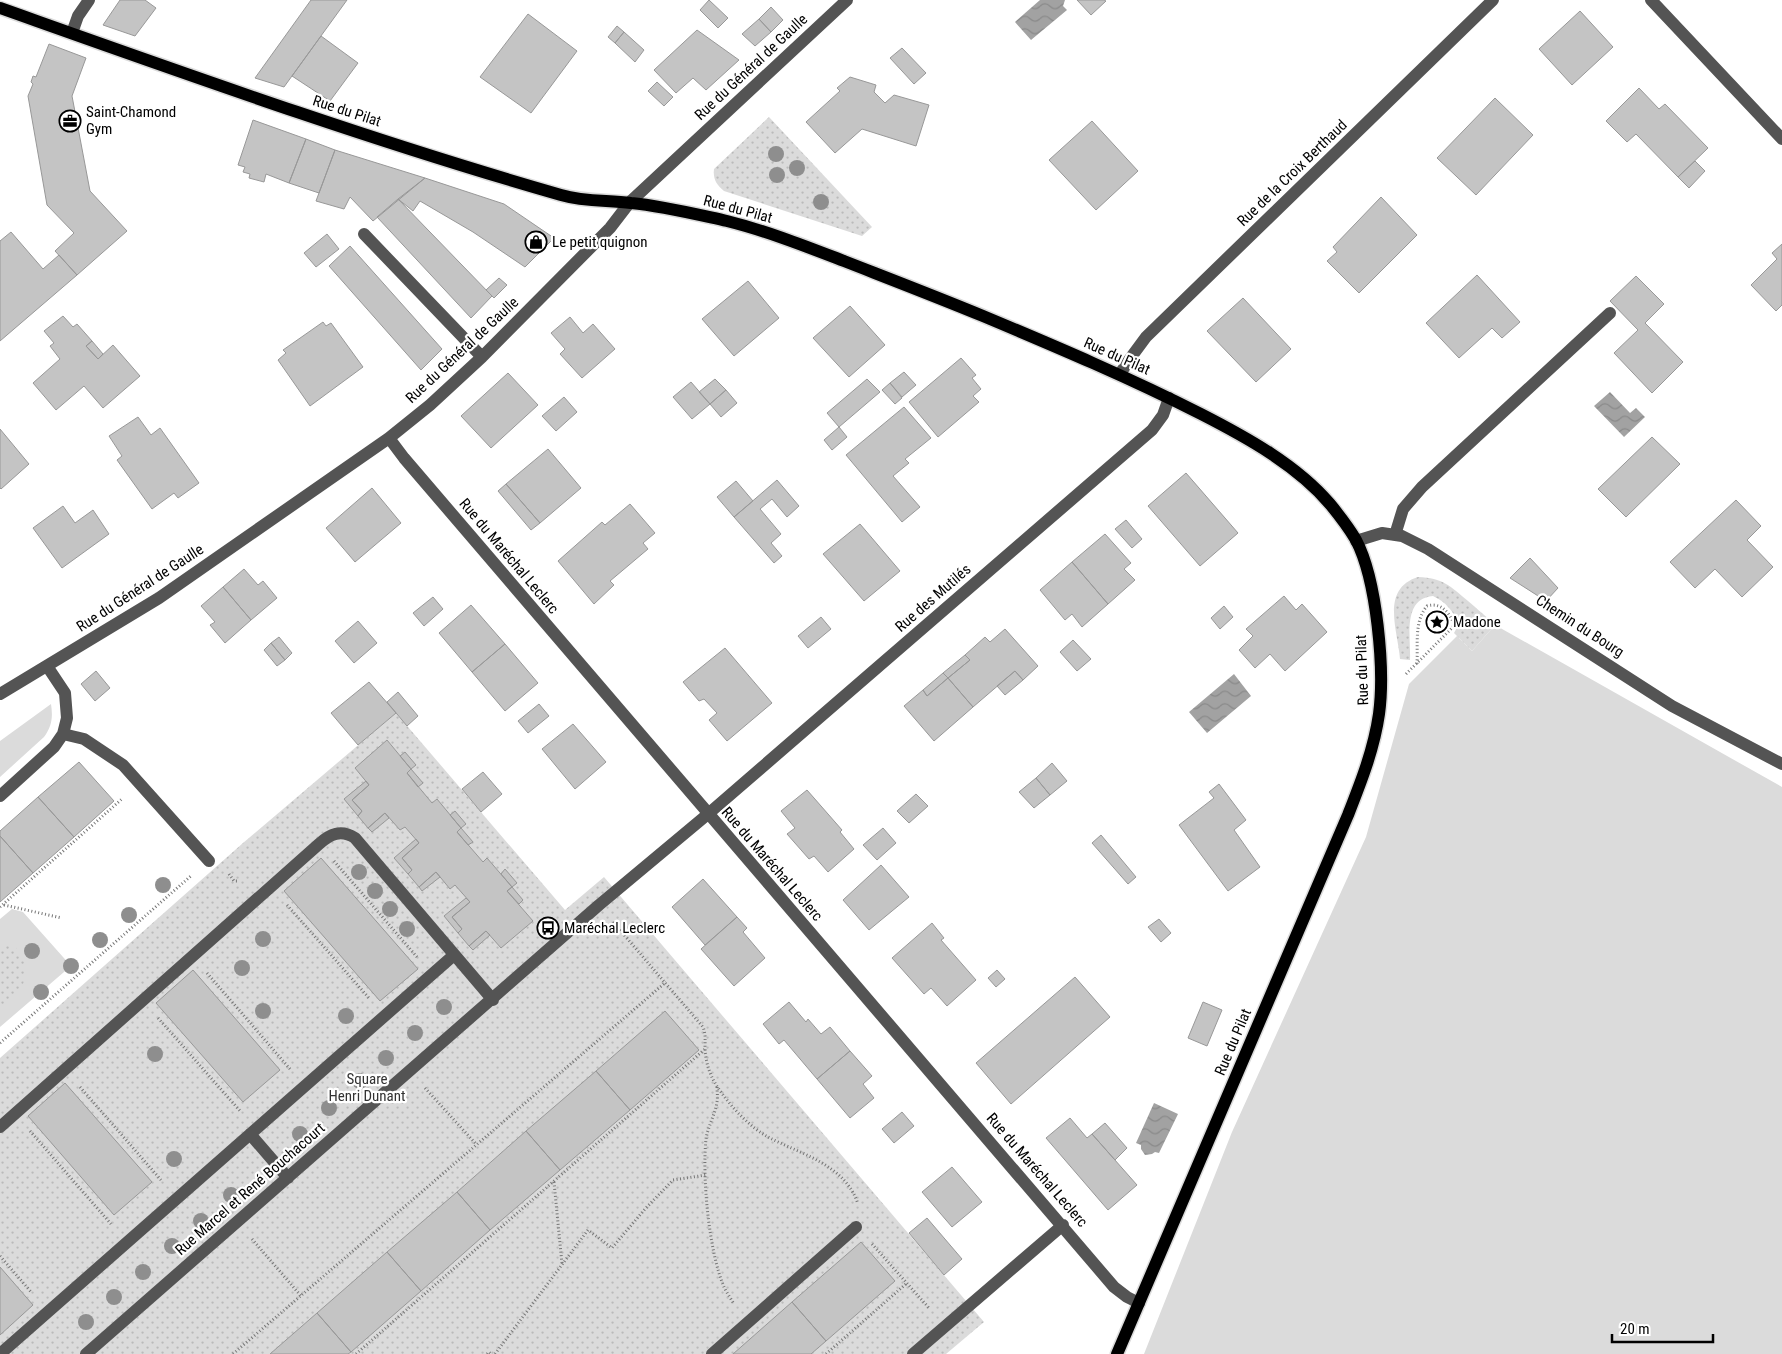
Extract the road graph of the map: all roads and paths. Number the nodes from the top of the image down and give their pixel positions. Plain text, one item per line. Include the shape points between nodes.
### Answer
1 (89, 0) edge
2 (847, 0) edge
3 (1493, 0) edge
4 (1651, 0) edge
5 (0, 8) edge
6 (72, 33) junction
7 (1782, 139) edge
8 (630, 202) junction
9 (364, 234) dead end
10 (1610, 313) dead end
11 (482, 357) junction
12 (1120, 374) junction
13 (1170, 398) junction
14 (389, 438) junction
15 (1395, 535) junction
16 (1356, 541) junction
17 (1418, 664) junction
18 (48, 666) junction
19 (1381, 677) junction
20 (0, 694) edge
21 (63, 734) junction
22 (1782, 764) edge
23 (139, 784) junction
24 (0, 796) edge
25 (708, 814) junction
26 (209, 860) junction
27 (351, 880) dead end
28 (271, 887) junction
29 (2, 906) edge
30 (62, 918) dead end
31 (609, 918) dead end
32 (406, 944) dead end
33 (454, 955) junction
34 (666, 982) junction
35 (223, 992) dead end
36 (143, 1000) junction
37 (493, 1000) junction
38 (384, 1016) junction
39 (0, 1043) edge
40 (705, 1049) junction
41 (421, 1083) dead end
42 (305, 1086) junction
43 (717, 1086) junction
44 (96, 1105) dead end
45 (14, 1114) junction
46 (0, 1127) edge
47 (253, 1132) junction
48 (476, 1145) junction
49 (706, 1174) junction
50 (288, 1178) junction
51 (554, 1182) junction
52 (177, 1199) junction
53 (1063, 1225) junction
54 (856, 1227) junction
55 (248, 1235) dead end
56 (127, 1242) junction
57 (0, 1256) edge
58 (562, 1264) junction
59 (907, 1283) junction
60 (301, 1296) junction
61 (1139, 1303) junction
62 (48, 1312) junction
63 (748, 1323) junction
64 (944, 1326) junction
65 (0, 1354) edge
66 (86, 1354) edge
67 (233, 1354) edge
68 (356, 1354) edge
69 (487, 1354) edge
70 (493, 1354) edge
71 (712, 1354) edge
72 (826, 1354) edge
73 (913, 1354) edge
74 (1117, 1354) edge

1 - 6 street
2 - 8 street, Rue du Général de Gaulle
3 - 12 street, Rue de la Croix Berthaud via 1146,337
4 - 7 street
5 - 6 main road, Rue du Pilat
6 - 8 main road, Rue du Pilat via 450,162 567,197 594,202
8 - 11 street, Rue du Général de Gaulle via 610,228
8 - 12 main road, Rue du Pilat via 725,221 789,240 902,283
9 - 11 street
10 - 15 street via 1422,488 1403,509
11 - 14 street, Rue du Général de Gaulle
12 - 13 main road, Rue du Pilat
13 - 16 main road, Rue du Pilat via 1244,436 1294,470 1330,504
13 - 25 street, Rue des Mutilés via 1152,430
14 - 18 street, Rue du Général de Gaulle via 159,598
14 - 25 street, Rue du Maréchal Leclerc
15 - 16 street, Chemin du Bourg via 1382,533
15 - 22 street, Chemin du Bourg via 1428,549 1672,706
16 - 19 main road, Rue du Pilat via 1369,578
17 - 17 path via 1454,624 1438,604 1427,606 1421,615
17 - 19 path via 1400,677
18 - 20 street, Rue du Général de Gaulle
18 - 21 street via 65,693 67,718
19 - 61 main road, Rue du Pilat via 1371,754 1348,815
21 - 23 street via 92,743 123,765
21 - 24 street via 54,747
23 - 26 street
23 - 29 path
25 - 37 street, Rue Marcel et René Bouchacourt
25 - 53 street, Rue du Maréchal Leclerc
26 - 28 path via 217,860 234,881
26 - 39 path
27 - 32 path
28 - 33 street via 332,834 350,835
28 - 36 street
28 - 38 path
29 - 30 path
31 - 34 path
33 - 37 street
33 - 38 street
34 - 40 path via 703,1027
34 - 48 path
35 - 42 path
36 - 45 street
36 - 47 path
37 - 50 street, Rue Marcel et René Bouchacourt
38 - 42 street
40 - 43 path via 708,1071
40 - 51 path
41 - 48 path
42 - 47 street
43 - 49 path via 717,1103 707,1133
43 - 54 path via 735,1111 767,1136 814,1158 851,1188 858,1202
44 - 52 path
45 - 46 street
45 - 56 path
47 - 50 street
47 - 52 street
48 - 60 path
49 - 58 path via 673,1180 612,1248 588,1230
49 - 63 path via 718,1269 724,1288
50 - 66 street, Rue Marcel et René Bouchacourt
51 - 58 path
51 - 68 path
52 - 56 street
53 - 61 street, Rue du Maréchal Leclerc via 1114,1286
53 - 64 street
54 - 59 path
54 - 63 street
55 - 60 path
56 - 62 street
57 - 62 path
58 - 70 path
59 - 64 path
59 - 72 path
60 - 67 path
61 - 74 main road, Rue du Pilat
62 - 65 street
63 - 71 street
64 - 73 street
69 - 70 path

